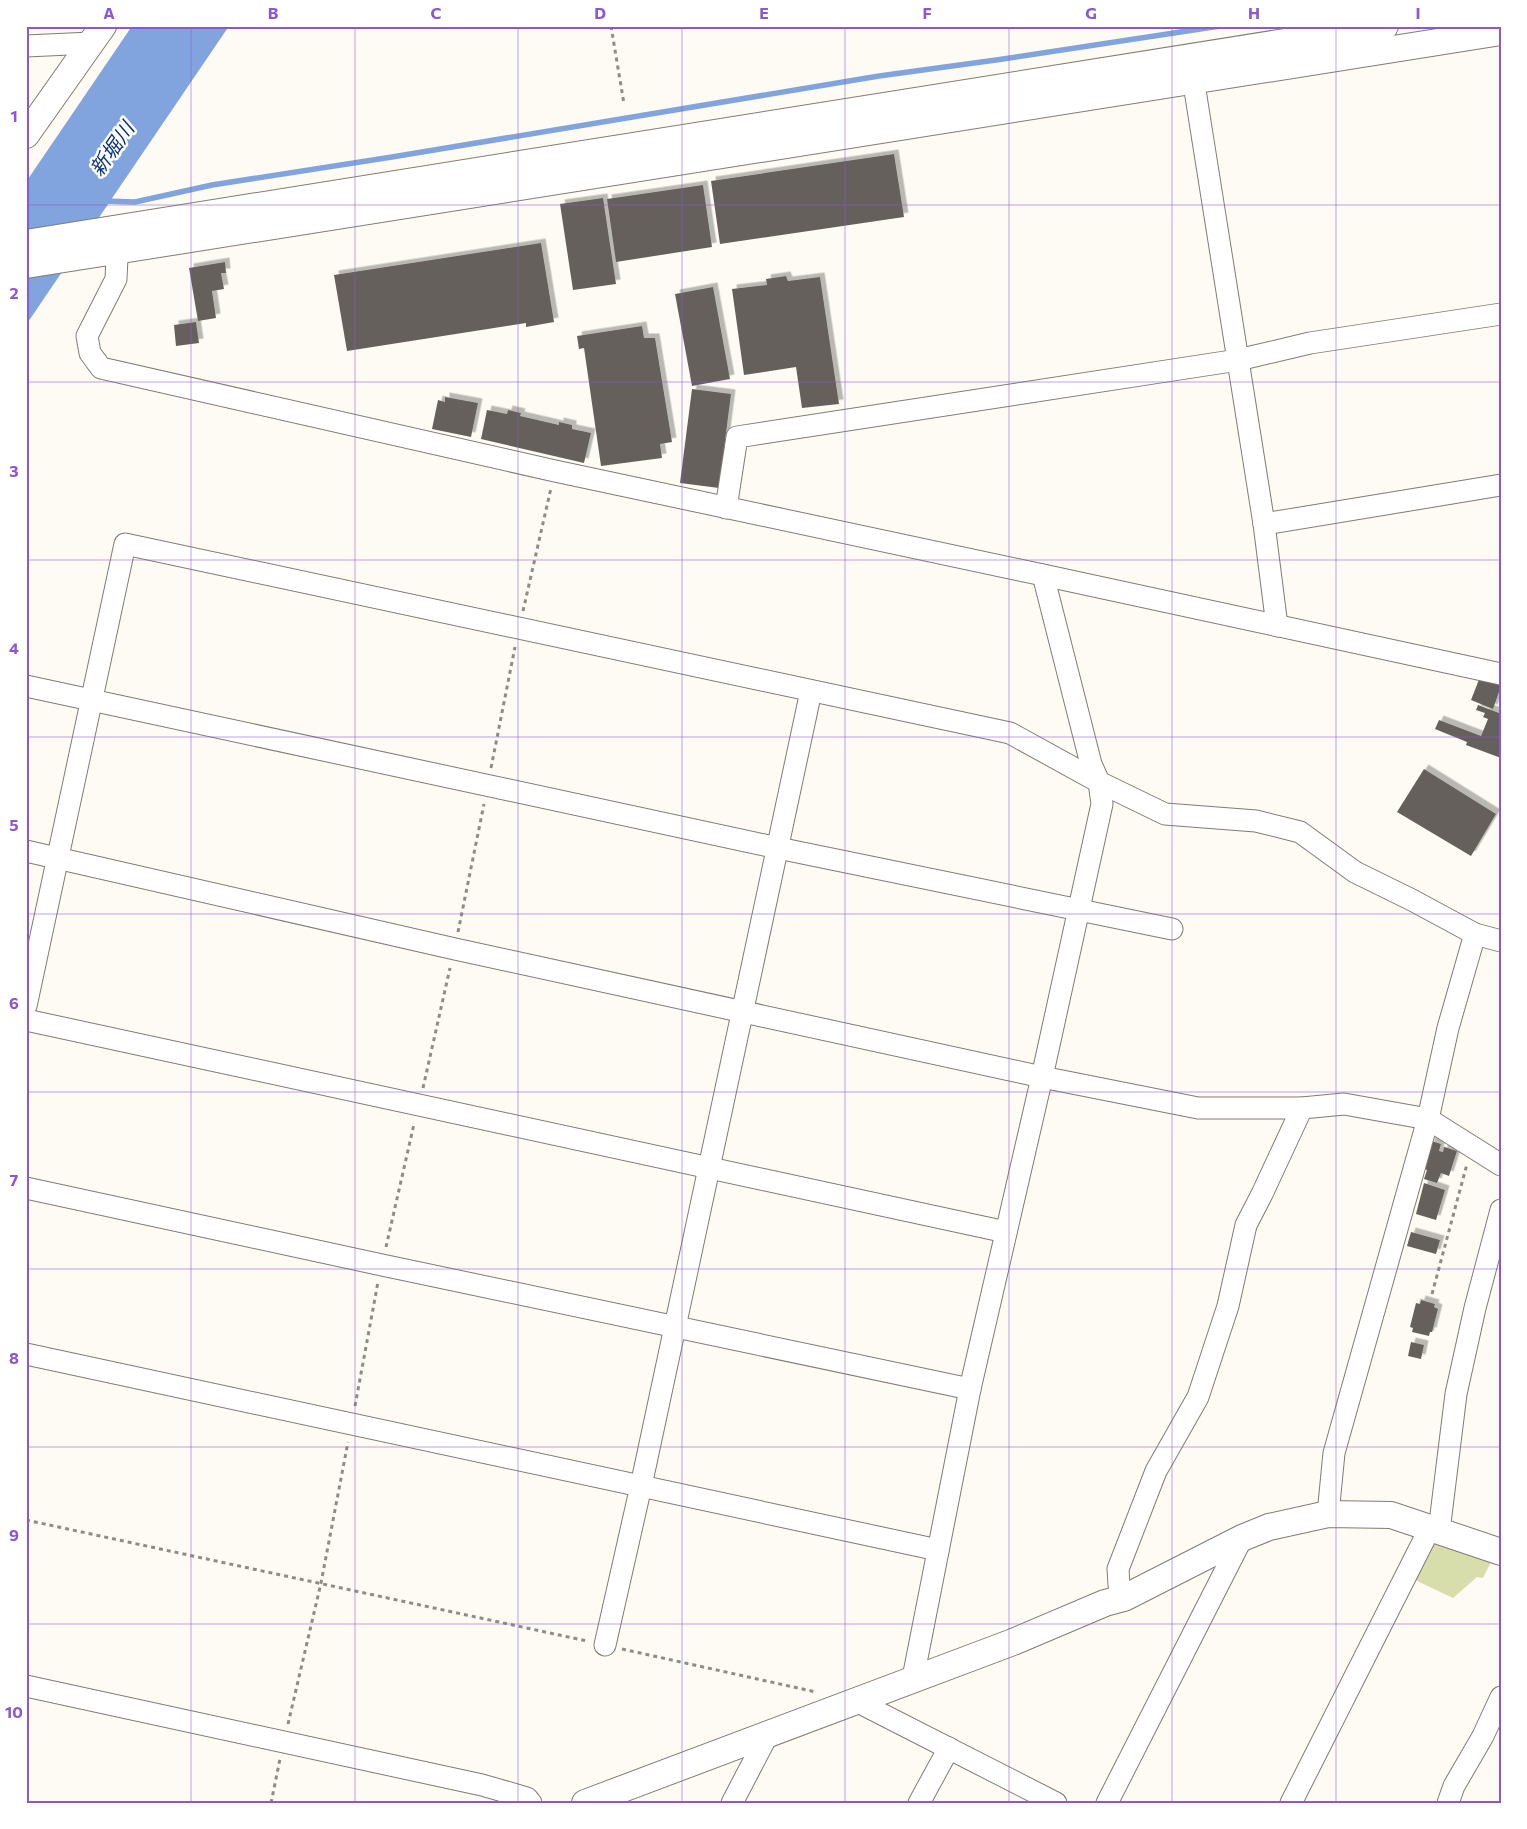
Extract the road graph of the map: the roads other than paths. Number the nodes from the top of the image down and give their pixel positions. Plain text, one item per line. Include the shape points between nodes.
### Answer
1 (1501, 32) edge
2 (1381, 33) edge
3 (97, 35) edge
4 (26, 46) edge
5 (1192, 69) junction
6 (26, 135) edge
7 (111, 237) junction
8 (26, 243) edge
9 (26, 265) edge
10 (1501, 314) edge
11 (1238, 360) junction
12 (1501, 485) edge
13 (726, 508) junction
14 (1264, 524) junction
15 (1043, 574) junction
16 (1277, 626) junction
17 (1501, 674) edge
18 (26, 686) edge
19 (811, 691) junction
20 (91, 701) junction
21 (1099, 782) junction
22 (778, 848) junction
23 (26, 851) edge
24 (57, 858) junction
25 (1078, 911) junction
26 (1172, 929) dead end
27 (1475, 934) junction
28 (1501, 941) edge
29 (26, 1006) edge
30 (744, 1012) junction
31 (26, 1020) edge
32 (1042, 1077) junction
33 (1302, 1108) junction
34 (1428, 1119) junction
35 (1501, 1165) edge
36 (709, 1167) junction
37 (26, 1188) edge
38 (1501, 1210) edge
39 (1006, 1232) junction
40 (674, 1327) junction
41 (26, 1354) edge
42 (970, 1389) junction
43 (641, 1486) junction
44 (1328, 1514) junction
45 (1435, 1529) junction
46 (1242, 1538) junction
47 (938, 1550) junction
48 (1501, 1552) edge
49 (1124, 1598) junction
50 (605, 1645) road end
51 (913, 1678) junction
52 (26, 1686) edge
53 (1501, 1697) edge
54 (856, 1701) junction
55 (768, 1734) junction
56 (949, 1748) junction
57 (531, 1803) edge
58 (585, 1803) edge
59 (732, 1803) edge
60 (919, 1803) edge
61 (1056, 1803) edge
62 (1107, 1803) edge
63 (1291, 1803) edge
64 (1448, 1803) edge

1 - 2 street
2 - 5 street
3 - 4 street
3 - 6 street
5 - 7 street
5 - 11 street
7 - 8 street
7 - 9 street via 82,256
7 - 13 street via 116,279 87,336 90,353 101,368
10 - 11 street via 1310,343
11 - 13 street via 737,437
11 - 14 street
12 - 14 street
13 - 15 street
14 - 16 street
15 - 16 street
15 - 21 street via 1091,764
16 - 17 street
18 - 20 street
19 - 20 street via 126,544
19 - 21 street via 1010,733
19 - 22 street
20 - 22 street
20 - 24 street
21 - 25 street via 1102,804
21 - 27 street via 1165,814 1256,821 1300,832 1355,872
22 - 25 street
22 - 30 street
23 - 24 street
24 - 29 street
24 - 30 street
25 - 26 street
25 - 32 street
27 - 28 street
27 - 34 street via 1448,1028
30 - 32 street
30 - 36 street
31 - 36 street
32 - 33 street via 1198,1108
32 - 39 street
33 - 34 street via 1344,1104
33 - 49 street via 1246,1225 1228,1306 1198,1397 1156,1471 1118,1569
34 - 35 street
34 - 44 street via 1334,1452
36 - 39 street
36 - 40 street
37 - 40 street
38 - 45 street via 1456,1394
39 - 42 street
40 - 42 street
40 - 43 street
41 - 43 street
42 - 47 street
43 - 47 street
43 - 50 street
44 - 45 street via 1391,1515
44 - 46 street via 1269,1527
45 - 48 street
45 - 63 street
46 - 49 street
46 - 62 street
47 - 51 street
49 - 51 street
51 - 54 street
52 - 57 street via 482,1785 527,1798
53 - 64 street
54 - 55 street
54 - 56 street
55 - 58 street
55 - 59 street
56 - 60 street
56 - 61 street

